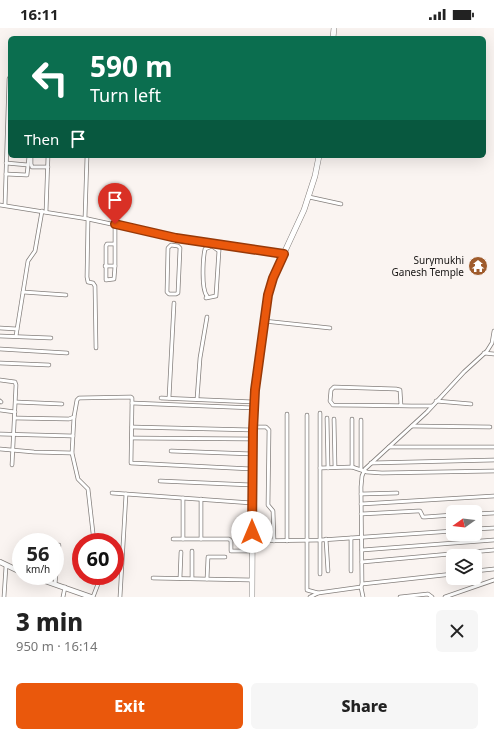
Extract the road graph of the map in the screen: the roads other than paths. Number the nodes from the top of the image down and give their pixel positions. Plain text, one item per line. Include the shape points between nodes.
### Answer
1 (8, 152) edge
2 (30, 158) edge
3 (30, 158) edge
4 (48, 158) edge
5 (87, 158) edge
6 (319, 158) edge
7 (6, 163) junction
8 (28, 165) junction
9 (48, 167) junction
10 (6, 174) junction
11 (309, 197) junction
12 (341, 204) dead end
13 (0, 205) edge
14 (5, 206) junction
15 (44, 212) junction
16 (87, 218) junction
17 (115, 224) junction
18 (175, 237) junction
19 (114, 244) junction
20 (219, 244) junction
21 (174, 245) junction
22 (218, 251) junction
23 (284, 254) junction
24 (105, 266) junction
25 (116, 266) junction
26 (23, 292) junction
27 (66, 295) dead end
28 (174, 303) dead end
29 (206, 317) dead end
30 (264, 321) junction
31 (0, 328) edge
32 (330, 328) dead end
33 (17, 329) junction
34 (494, 331) edge
35 (0, 336) edge
36 (16, 336) junction
37 (51, 338) dead end
38 (493, 343) edge
39 (96, 348) dead end
40 (0, 349) edge
41 (67, 352) dead end
42 (484, 353) junction
43 (494, 354) edge
44 (0, 363) edge
45 (49, 365) dead end
46 (0, 380) edge
47 (161, 398) dead end
48 (169, 398) junction
49 (197, 399) junction
50 (16, 402) junction
51 (254, 402) junction
52 (436, 402) junction
53 (62, 404) dead end
54 (132, 404) junction
55 (471, 404) dead end
56 (401, 406) junction
57 (432, 406) junction
58 (254, 408) junction
59 (0, 410) edge
60 (15, 412) junction
61 (287, 414) dead end
62 (320, 414) dead end
63 (307, 415) dead end
64 (74, 417) junction
65 (15, 418) junction
66 (327, 418) dead end
67 (334, 419) dead end
68 (352, 419) dead end
69 (361, 420) dead end
70 (412, 426) junction
71 (132, 427) junction
72 (490, 427) dead end
73 (253, 428) junction
74 (0, 434) edge
75 (14, 435) junction
76 (73, 436) junction
77 (132, 438) junction
78 (252, 439) junction
79 (389, 447) junction
80 (494, 447) edge
81 (0, 449) edge
82 (13, 450) junction
83 (171, 451) dead end
84 (72, 453) junction
85 (252, 454) junction
86 (494, 460) edge
87 (372, 463) junction
88 (12, 465) dead end
89 (352, 467) junction
90 (320, 468) junction
91 (328, 468) junction
92 (335, 468) junction
93 (252, 469) junction
94 (362, 470) junction
95 (494, 470) edge
96 (160, 482) dead end
97 (252, 486) junction
98 (112, 493) dead end
99 (396, 493) dead end
100 (126, 494) junction
101 (361, 494) junction
102 (494, 496) edge
103 (183, 498) junction
104 (201, 499) junction
105 (252, 503) junction
106 (361, 504) junction
107 (494, 513) edge
108 (361, 514) junction
109 (482, 514) edge
110 (446, 516) edge
111 (494, 528) edge
112 (482, 529) edge
113 (446, 531) edge
114 (92, 533) edge
115 (362, 537) junction
116 (351, 538) junction
117 (173, 539) dead end
118 (183, 539) junction
119 (201, 539) junction
120 (326, 539) junction
121 (287, 540) junction
122 (306, 540) junction
123 (321, 540) junction
124 (494, 540) edge
125 (274, 541) junction
126 (252, 542) junction
127 (362, 550) junction
128 (494, 550) edge
129 (252, 551) junction
130 (181, 552) dead end
131 (192, 552) dead end
132 (225, 557) dead end
133 (0, 562) edge
134 (362, 562) junction
135 (6, 566) junction
136 (12, 568) edge
137 (494, 569) edge
138 (482, 570) edge
139 (328, 571) dead end
140 (351, 571) dead end
141 (320, 574) dead end
142 (446, 575) edge
143 (153, 578) dead end
144 (180, 578) junction
145 (192, 578) junction
146 (207, 579) junction
147 (252, 580) junction
148 (494, 580) edge
149 (58, 585) edge
150 (98, 585) edge
151 (362, 586) junction
152 (0, 587) edge
153 (4, 587) junction
154 (64, 587) junction
155 (318, 593) junction
156 (4, 597) edge
157 (63, 597) edge
158 (92, 597) edge
159 (120, 597) edge
160 (252, 597) edge
161 (310, 597) edge
162 (363, 597) edge
163 (400, 597) edge
164 (432, 597) edge
165 (445, 597) edge

1 - 7 street
2 - 8 street
3 - 9 street via 32,166
4 - 9 street
5 - 16 street
6 - 11 main road
7 - 8 street
7 - 10 street
8 - 10 street via 27,176
9 - 15 street
10 - 14 street
11 - 12 street
11 - 23 main road
13 - 14 street
14 - 15 street
15 - 16 street
15 - 26 street via 36,251 28,261
16 - 17 street
16 - 39 street via 87,277 88,282 95,286
17 - 18 street
17 - 19 street
18 - 20 street
18 - 21 street
19 - 24 street via 106,245
19 - 25 street
20 - 22 street
20 - 23 street
21 - 21 street via 180,248 178,293 169,294 168,248
22 - 22 street via 213,246 205,249 206,298 216,297
23 - 30 main road via 273,278
24 - 25 street
24 - 25 street via 105,280 112,280
26 - 27 street
26 - 33 street
28 - 48 street
29 - 49 street
30 - 32 street
30 - 51 main road
31 - 33 street
33 - 36 street
34 - 38 street
35 - 36 street
36 - 37 street
38 - 42 street
40 - 41 street
42 - 43 street
42 - 52 street
44 - 45 street
46 - 50 street via 15,382
47 - 48 street
48 - 49 street
49 - 51 street
50 - 53 street
50 - 60 street
51 - 58 main road
52 - 55 street
52 - 57 street
54 - 58 street
54 - 64 street via 131,397 79,398
54 - 71 street
56 - 56 street via 400,390 396,389 334,387 331,390 330,401 333,405
56 - 57 street
57 - 70 street
58 - 73 main road
59 - 60 street
60 - 65 street
61 - 121 street
62 - 90 street
63 - 122 street
64 - 65 street via 69,420
64 - 76 street
65 - 75 street
66 - 91 street
67 - 92 street
68 - 89 street
69 - 94 street
70 - 72 street
70 - 79 street
71 - 73 street
71 - 77 street
73 - 78 main road
73 - 125 street via 266,427 268,430 268,505 273,512
74 - 75 street
75 - 76 street
75 - 82 street
76 - 84 street
77 - 78 street
77 - 93 street via 130,461 133,464
78 - 85 main road
79 - 80 street
79 - 87 street
81 - 82 street
82 - 84 street
82 - 88 street
83 - 85 street
84 - 114 street via 78,479 88,489
85 - 93 main road
86 - 87 street
87 - 94 street
89 - 92 street
89 - 94 street
90 - 91 street
90 - 123 street
91 - 92 street
93 - 97 main road
94 - 95 street via 371,473
94 - 101 street
96 - 97 street
97 - 105 main road
98 - 100 street
99 - 101 street
100 - 103 street
100 - 159 street
101 - 106 street
102 - 106 street
103 - 104 street
103 - 118 street
104 - 105 street
104 - 119 street
105 - 126 main road
106 - 108 street
107 - 109 street
108 - 110 street via 420,511 423,517
108 - 115 street
111 - 112 street
113 - 115 street
115 - 116 street
115 - 127 street
116 - 120 street
116 - 140 street
117 - 118 street
118 - 119 street
119 - 129 street via 229,539 231,551
120 - 123 street
120 - 139 street
121 - 122 street
121 - 125 street
122 - 123 street
122 - 155 street via 307,590
123 - 141 street
124 - 127 street
125 - 126 street
126 - 129 main road
127 - 134 street
128 - 134 street
129 - 147 main road
130 - 144 street
131 - 145 street
132 - 146 street via 208,557
133 - 135 main road
134 - 151 street
135 - 136 main road
135 - 153 street
137 - 138 street
142 - 151 street
143 - 144 street
144 - 145 street
145 - 146 street
146 - 147 street
147 - 160 main road
148 - 165 street
149 - 154 main road
150 - 158 street
151 - 155 street
151 - 162 street
152 - 153 street
153 - 156 street
154 - 157 street
154 - 158 main road
155 - 161 street
163 - 164 street via 428,594

